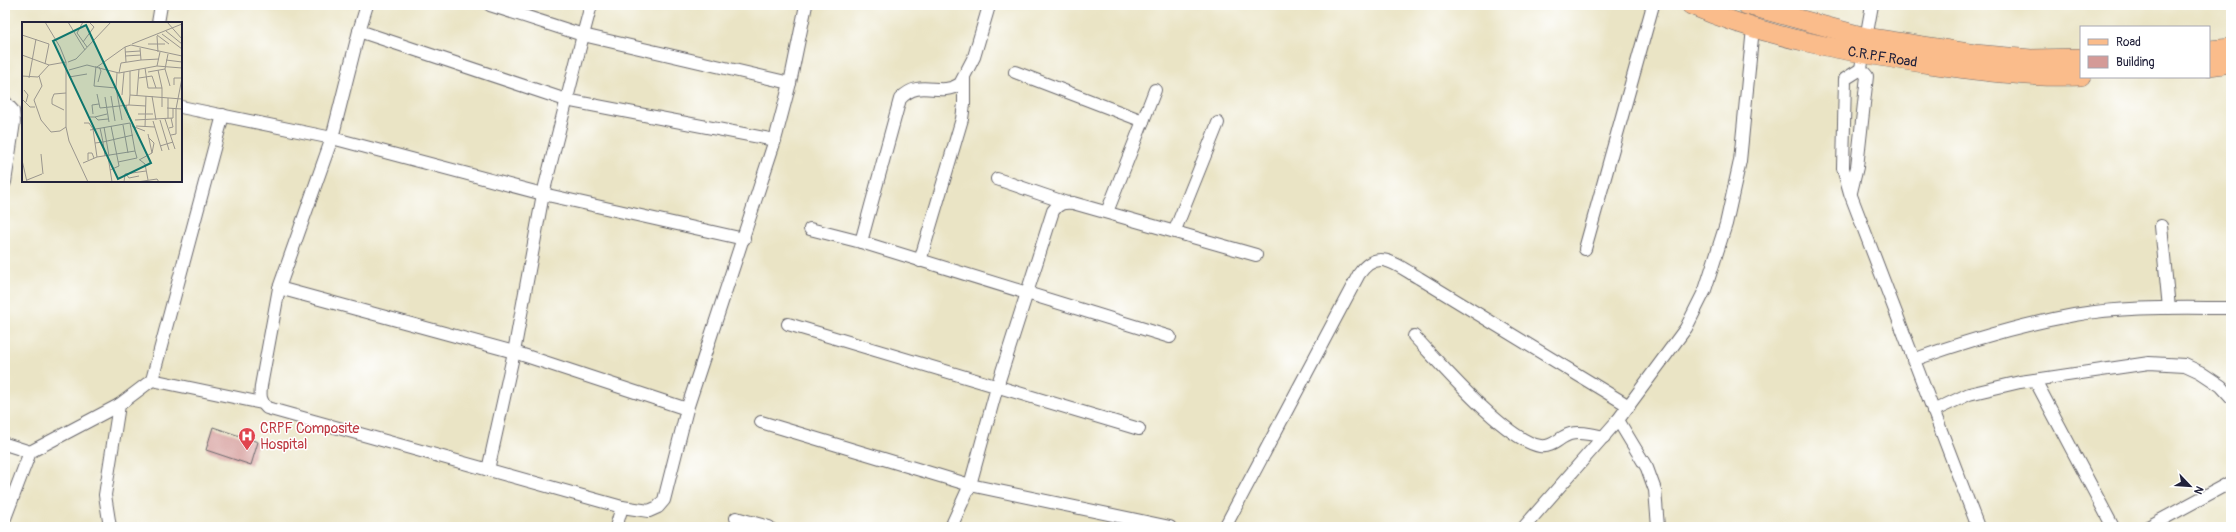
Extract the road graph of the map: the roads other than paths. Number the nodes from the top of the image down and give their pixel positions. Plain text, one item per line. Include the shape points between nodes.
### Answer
1 (161, 5) edge
2 (490, 5) edge
3 (591, 5) edge
4 (806, 5) edge
5 (1653, 5) edge
6 (1691, 5) edge
7 (1747, 5) edge
8 (1872, 5) edge
9 (363, 6) edge
10 (989, 6) dead end
11 (158, 22) edge
12 (1753, 28) junction
13 (359, 30) junction
14 (583, 35) junction
15 (2231, 48) edge
16 (2210, 50) edge
17 (1863, 53) junction
18 (2080, 58) edge
19 (2231, 63) edge
20 (2210, 66) edge
21 (1015, 72) dead end
22 (2080, 76) edge
23 (964, 78) junction
24 (790, 83) junction
25 (1155, 90) dead end
26 (566, 100) junction
27 (5, 102) edge
28 (182, 107) edge
29 (223, 115) junction
30 (1143, 121) junction
31 (1218, 123) dead end
32 (8, 136) edge
33 (332, 138) junction
34 (775, 140) junction
35 (997, 179) dead end
36 (5, 182) edge
37 (1850, 193) junction
38 (543, 194) junction
39 (1064, 202) junction
40 (1106, 212) junction
41 (2160, 226) dead end
42 (810, 229) dead end
43 (1175, 230) junction
44 (744, 239) junction
45 (861, 242) junction
46 (1585, 249) dead end
47 (1256, 255) dead end
48 (920, 261) junction
49 (279, 288) junction
50 (1026, 292) junction
51 (2169, 308) junction
52 (2231, 308) edge
53 (788, 324) dead end
54 (1414, 336) dead end
55 (1170, 337) dead end
56 (514, 352) junction
57 (1913, 360) junction
58 (152, 380) junction
59 (2035, 380) junction
60 (997, 387) junction
61 (2231, 397) edge
62 (262, 403) junction
63 (119, 405) junction
64 (1629, 406) junction
65 (687, 409) junction
66 (1933, 411) junction
67 (1618, 420) junction
68 (761, 422) dead end
69 (1139, 429) dead end
70 (1604, 437) junction
71 (5, 444) edge
72 (30, 452) junction
73 (488, 470) junction
74 (2231, 482) edge
75 (970, 485) junction
76 (622, 507) junction
77 (5, 518) edge
78 (736, 518) dead end
79 (110, 527) edge
80 (616, 527) edge
81 (769, 527) edge
82 (951, 527) edge
83 (1170, 527) edge
84 (1225, 527) edge
85 (1524, 527) edge
86 (1658, 527) edge
87 (1978, 527) edge
88 (2112, 527) edge
89 (2148, 527) edge

1 - 11 street
2 - 14 street
3 - 14 street
4 - 24 street
5 - 46 street
6 - 12 main road, C.R.P.F.Road
7 - 17 main road, C.R.P.F.Road
8 - 17 street
9 - 13 street
10 - 23 street via 974,57
12 - 17 main road, C.R.P.F.Road via 1839,50
12 - 64 street via 1740,161 1726,224 1705,290 1686,328
13 - 26 street
13 - 33 street
14 - 24 street
14 - 26 street
15 - 16 main road
17 - 18 main road, C.R.P.F.Road via 1975,54 2031,59
17 - 22 main road, C.R.P.F.Road via 2003,74
17 - 37 street via 1867,76 1857,167
17 - 37 street via 1845,79 1844,168
19 - 20 main road
21 - 30 street
23 - 45 street via 953,88 915,88 906,92 900,99
23 - 48 street via 962,119
24 - 34 street
25 - 30 street
26 - 34 street
26 - 38 street
27 - 32 street via 13,111 14,122
28 - 29 street
29 - 33 street
29 - 58 street
30 - 40 street
31 - 43 street
32 - 36 street
33 - 38 street
33 - 49 street
34 - 44 street
35 - 39 street
37 - 57 street
38 - 44 street
38 - 56 street
39 - 40 street
39 - 50 street via 1053,211
40 - 43 street
41 - 51 street
42 - 45 street
43 - 47 street
44 - 65 street
45 - 48 street
48 - 50 street
49 - 56 street
49 - 62 street via 261,386
50 - 55 street
50 - 60 street
51 - 52 street
51 - 57 street via 2074,315 1971,339
53 - 60 street
54 - 70 street via 1473,399 1529,442 1548,446 1571,434 1582,433
56 - 65 street
56 - 73 street
57 - 66 street
58 - 62 street
58 - 63 street
59 - 61 street via 2165,363 2185,365 2200,372 2221,386
59 - 66 street via 1969,394
59 - 88 street
60 - 69 street
60 - 75 street
62 - 73 street via 267,408
63 - 72 street
63 - 79 street via 104,495
64 - 67 street
64 - 84 street via 1419,278 1383,259 1375,260 1366,263 1359,274
65 - 76 street via 664,500 658,507 649,511
66 - 87 street
67 - 70 street
67 - 86 street via 1647,468 1655,490
68 - 75 street
70 - 85 street
71 - 72 street
72 - 77 street
73 - 76 street
74 - 89 street
75 - 82 street
75 - 83 street
76 - 80 street
78 - 81 street

